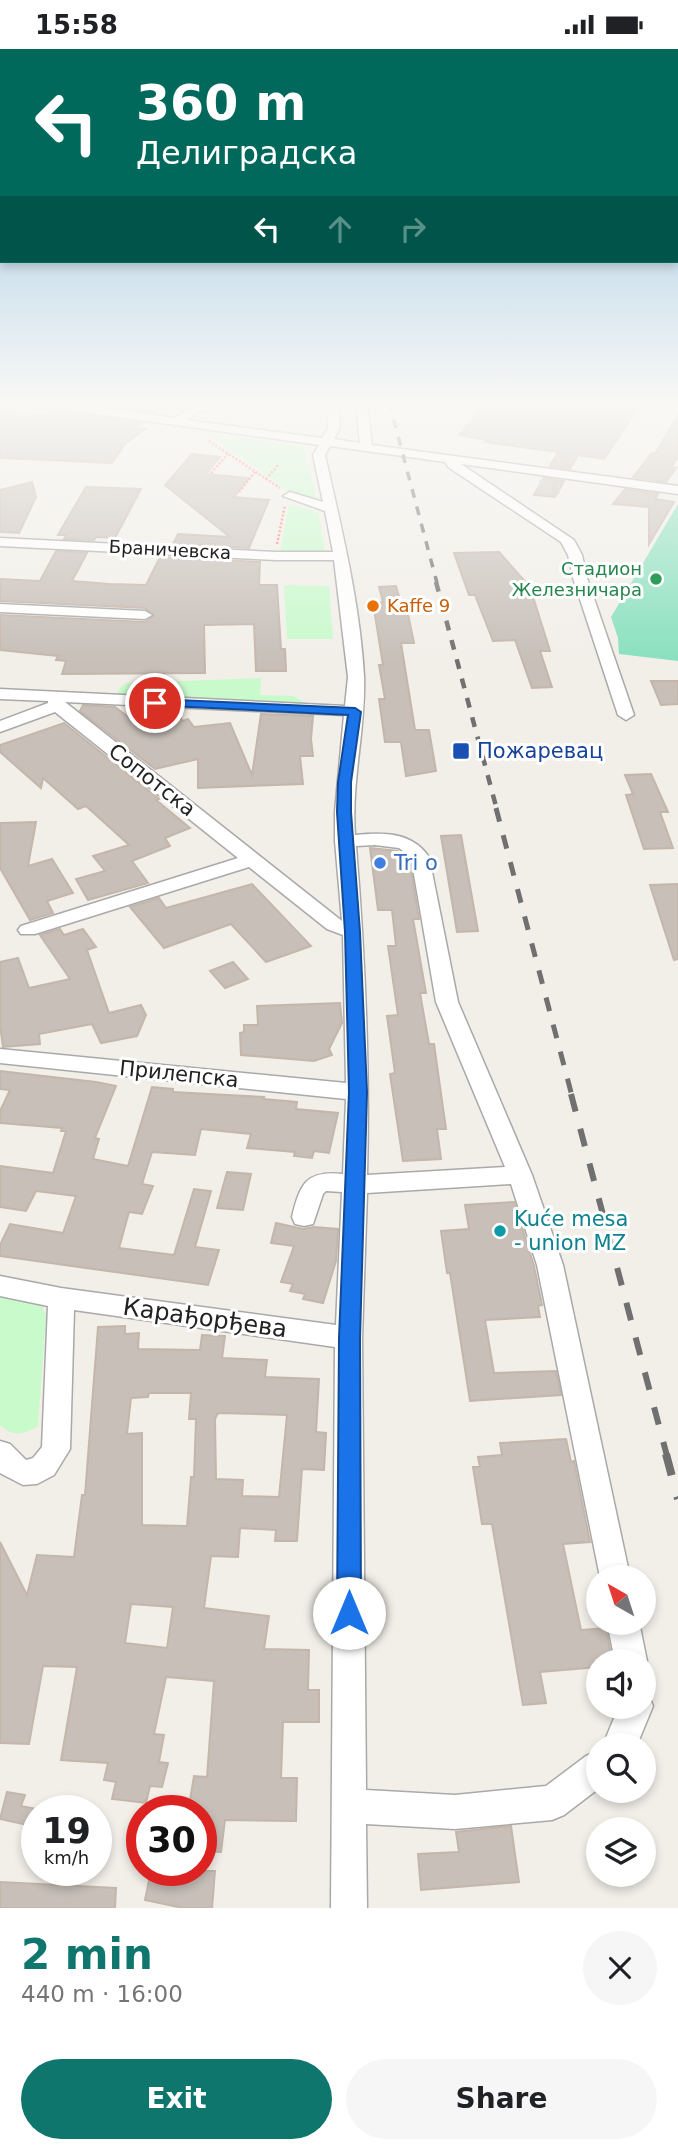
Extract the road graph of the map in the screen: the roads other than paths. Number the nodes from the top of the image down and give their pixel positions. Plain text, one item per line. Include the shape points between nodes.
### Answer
1 (327, 489) edge
2 (489, 489) edge
3 (289, 496) road end
4 (331, 509) junction
5 (0, 542) edge
6 (341, 556) junction
7 (0, 608) edge
8 (145, 615) dead end
9 (0, 694) edge
10 (57, 702) junction
11 (355, 712) junction
12 (626, 715) dead end
13 (0, 727) edge
14 (344, 841) junction
15 (253, 860) junction
16 (28, 930) dead end
17 (353, 932) junction
18 (0, 1056) edge
19 (358, 1092) junction
20 (520, 1175) junction
21 (355, 1185) junction
22 (304, 1217) dead end
23 (0, 1286) edge
24 (61, 1298) junction
25 (349, 1338) junction
26 (0, 1453) edge
27 (612, 1565) edge
28 (586, 1777) edge
29 (349, 1806) junction
30 (349, 1908) edge

1 - 4 street
2 - 12 street via 567,540
3 - 4 street
4 - 6 street
5 - 6 street, Браничевска
6 - 11 street via 356,677
7 - 8 street
9 - 10 street
10 - 11 street
10 - 13 street
10 - 15 street, Сопотска
11 - 14 street via 345,782
14 - 17 street
14 - 20 street via 396,841 417,852 447,1002
15 - 16 street
15 - 17 street, Сопотска via 334,925
17 - 19 street
18 - 19 street, Прилепска
19 - 21 street
20 - 21 street
20 - 27 street via 550,1265
21 - 22 street via 317,1184 310,1189
21 - 25 street
23 - 24 street, Карађорђева
24 - 25 street, Карађорђева
24 - 26 street via 56,1449 48,1464 36,1472 22,1473
25 - 29 street
28 - 29 street via 552,1803 455,1812
29 - 30 street

